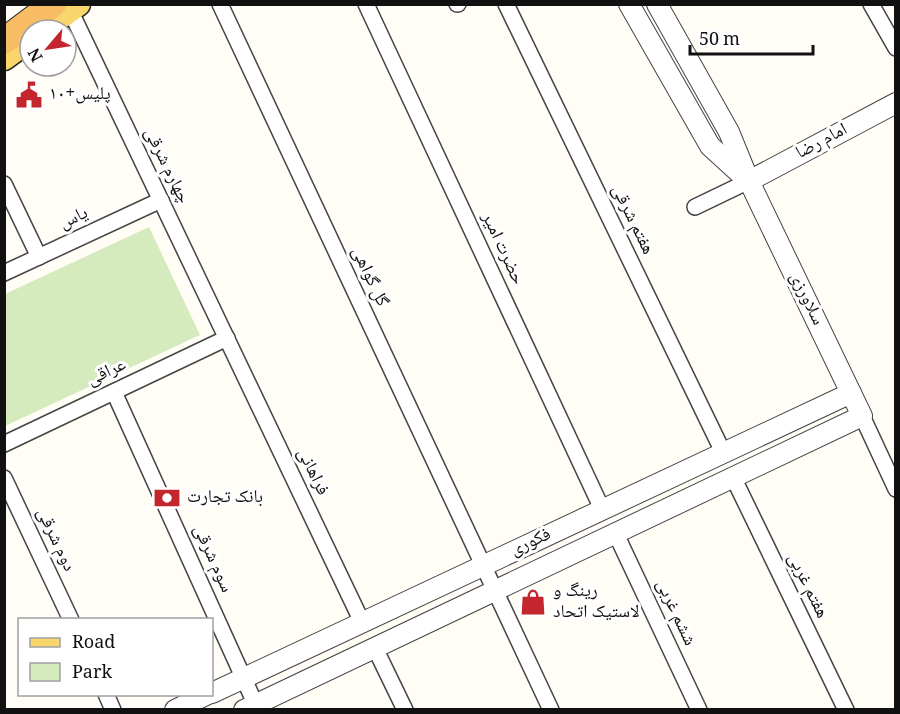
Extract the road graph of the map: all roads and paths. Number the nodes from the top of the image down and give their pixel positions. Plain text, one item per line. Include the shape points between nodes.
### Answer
1 (220, 4) edge
2 (366, 4) edge
3 (506, 4) edge
4 (629, 4) edge
5 (657, 4) edge
6 (871, 4) edge
7 (67, 6) edge
8 (54, 18) edge
9 (4, 41) edge
10 (18, 48) edge
11 (896, 48) edge
12 (4, 58) edge
13 (896, 103) edge
14 (749, 181) junction
15 (4, 184) edge
16 (161, 200) junction
17 (695, 207) dead end
18 (39, 257) junction
19 (4, 273) edge
20 (227, 338) junction
21 (114, 392) junction
22 (851, 393) junction
23 (862, 416) junction
24 (4, 444) edge
25 (723, 453) junction
26 (4, 478) edge
27 (734, 479) junction
28 (896, 489) edge
29 (602, 509) junction
30 (616, 534) junction
31 (483, 566) junction
32 (495, 590) junction
33 (70, 618) edge
34 (362, 622) junction
35 (375, 648) junction
36 (244, 678) junction
37 (213, 693) edge
38 (107, 696) edge
39 (206, 696) edge
40 (253, 708) edge
41 (113, 710) edge
42 (175, 710) edge
43 (405, 710) edge
44 (551, 710) edge
45 (699, 710) edge
46 (846, 710) edge

1 - 31 street, گل گواهی
2 - 29 street, حضرت امیر
3 - 25 street, هفتم شرقی
4 - 14 street, سلاورزی via 710,146
5 - 14 street, سلاورزی via 729,132
6 - 11 street
7 - 8 main road
7 - 9 highway
7 - 16 street, چهارم شرقی
10 - 12 main road
13 - 14 street, امام رضا
14 - 17 street
14 - 22 street, سلاورزی
15 - 18 street
16 - 18 street, یاس
16 - 20 street, چهارم شرقی
18 - 19 street, یاس
20 - 21 street, عراقی
20 - 34 street, فراهانی
21 - 24 street, عراقی
21 - 36 street, سوم شرقی
22 - 23 street, سلاورزی
22 - 25 street, فکوری
23 - 27 street, فکوری
23 - 28 street
25 - 29 street, فکوری
26 - 33 street, دوم شرقی
27 - 30 street, فکوری
27 - 46 street, هفتم غربی
29 - 31 street, فکوری
30 - 32 street, فکوری
30 - 45 street, ششم غربی
31 - 32 street, گل گواهی
31 - 34 street, فکوری
32 - 35 street, فکوری
32 - 44 street, گل گواهی
34 - 36 street, فکوری
35 - 40 street, فکوری
35 - 43 street
36 - 37 street, فکوری
36 - 40 street, سوم شرقی
38 - 41 street
39 - 42 street, فکوری

